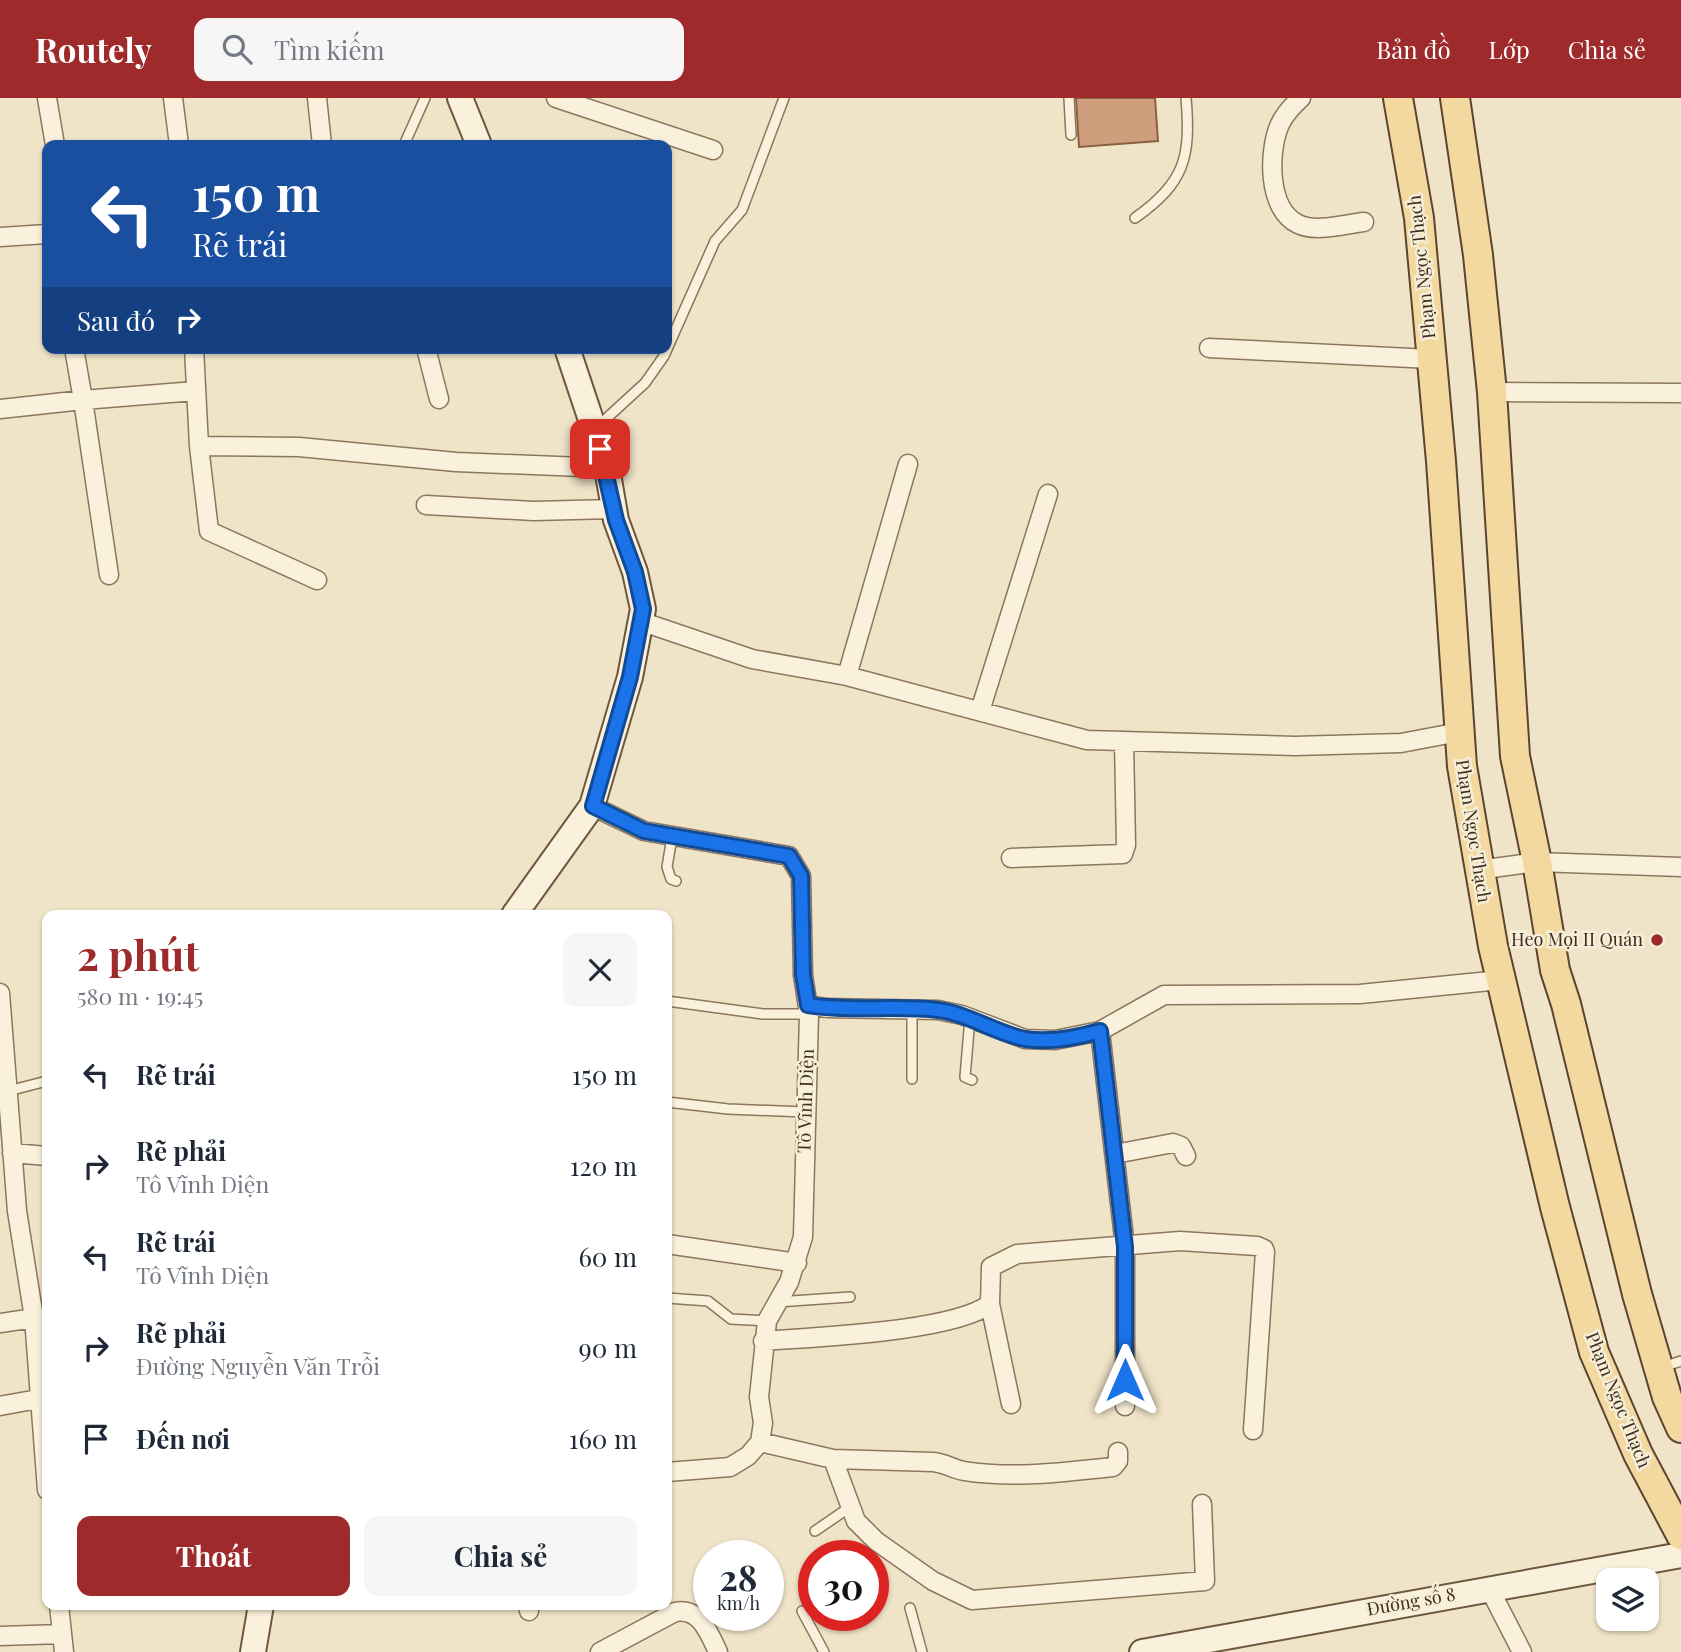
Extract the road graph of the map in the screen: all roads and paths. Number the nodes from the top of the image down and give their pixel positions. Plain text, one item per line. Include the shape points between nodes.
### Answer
1 (47, 98) edge
2 (173, 98) edge
3 (317, 98) edge
4 (425, 98) edge
5 (460, 98) edge
6 (556, 98) edge
7 (783, 98) edge
8 (1069, 98) edge
9 (1185, 98) edge
10 (1301, 98) edge
11 (1398, 98) edge
12 (1455, 98) edge
13 (1071, 135) dead end
14 (54, 140) edge
15 (178, 140) edge
16 (321, 140) edge
17 (406, 140) edge
18 (477, 140) edge
19 (713, 150) dead end
20 (1135, 218) dead end
21 (1364, 222) dead end
22 (42, 234) edge
23 (0, 237) edge
24 (672, 338) edge
25 (1209, 348) dead end
26 (75, 354) edge
27 (194, 354) edge
28 (428, 354) edge
29 (569, 354) edge
30 (665, 354) edge
31 (1432, 359) junction
32 (195, 391) junction
33 (1492, 392) junction
34 (1681, 393) edge
35 (439, 399) dead end
36 (83, 400) junction
37 (0, 409) edge
38 (594, 430) junction
39 (199, 446) junction
40 (908, 464) dead end
41 (607, 468) junction
42 (1048, 494) dead end
43 (426, 505) dead end
44 (614, 509) junction
45 (109, 575) dead end
46 (317, 580) dead end
47 (640, 621) junction
48 (847, 676) junction
49 (980, 711) junction
50 (1460, 732) junction
51 (1124, 741) junction
52 (593, 806) junction
53 (672, 836) junction
54 (1011, 858) dead end
55 (1538, 862) junction
56 (1681, 867) edge
57 (1478, 870) junction
58 (677, 881) dead end
59 (518, 910) edge
60 (1500, 980) junction
61 (0, 993) edge
62 (672, 1002) edge
63 (809, 1009) junction
64 (912, 1009) junction
65 (970, 1018) junction
66 (1100, 1031) junction
67 (912, 1079) dead end
68 (972, 1080) dead end
69 (42, 1082) edge
70 (8, 1091) junction
71 (672, 1103) edge
72 (804, 1112) junction
73 (12, 1153) junction
74 (1115, 1154) junction
75 (42, 1156) edge
76 (1186, 1156) dead end
77 (8, 1212) edge
78 (672, 1245) edge
79 (1125, 1247) junction
80 (797, 1263) junction
81 (850, 1297) dead end
82 (672, 1298) edge
83 (775, 1303) junction
84 (990, 1304) junction
85 (34, 1318) junction
86 (767, 1321) junction
87 (0, 1323) edge
88 (763, 1341) junction
89 (1670, 1365) edge
90 (38, 1399) junction
91 (1011, 1404) dead end
92 (0, 1406) edge
93 (1125, 1406) dead end
94 (1681, 1428) edge
95 (1253, 1430) dead end
96 (42, 1439) edge
97 (761, 1442) junction
98 (1118, 1452) dead end
99 (833, 1459) junction
100 (672, 1472) edge
101 (1202, 1504) dead end
102 (850, 1507) junction
103 (815, 1531) dead end
104 (1681, 1535) edge
105 (1681, 1555) edge
106 (1489, 1588) junction
107 (910, 1608) dead end
108 (60, 1610) edge
109 (260, 1610) edge
110 (813, 1631) edge
111 (0, 1636) edge
112 (63, 1643) edge
113 (253, 1652) edge
114 (600, 1652) edge
115 (718, 1652) edge
116 (824, 1652) edge
117 (922, 1652) edge
118 (1142, 1652) edge
119 (1522, 1652) edge

1 - 14 street
2 - 15 street
3 - 16 street
4 - 17 lane
5 - 18 street
6 - 19 street
7 - 24 lane via 742,210 715,241
8 - 13 lane
9 - 20 lane via 1188,129 1184,159 1163,199
10 - 21 street via 1280,124 1275,141 1281,208 1307,227
11 - 31 main road, Phạm Ngọc Thạch via 1419,218
12 - 33 main road
22 - 23 street
25 - 31 street
26 - 36 street
27 - 32 street
28 - 35 street
29 - 38 street
30 - 38 lane via 645,383
31 - 50 main road, Phạm Ngọc Thạch
32 - 36 street
32 - 39 street
33 - 34 street
33 - 55 main road via 1515,756
36 - 37 street
36 - 45 street
38 - 41 street
39 - 41 street via 299,447 456,462
39 - 46 street via 209,531
40 - 48 street
41 - 44 street
42 - 49 street
43 - 44 street via 533,511
44 - 47 street via 635,572 643,609
47 - 48 street via 752,659
47 - 52 street via 630,677
48 - 49 street
49 - 51 street via 1087,740
50 - 51 street via 1375,744
50 - 57 main road, Phạm Ngọc Thạch
51 - 54 street via 1123,855
52 - 53 street, Tô Vĩnh Diện via 644,831
52 - 59 street
53 - 58 lane via 667,867 671,879
53 - 63 street, Tô Vĩnh Diện via 789,856 801,876 803,975
55 - 56 street
55 - 57 street
55 - 89 main road via 1555,970
57 - 60 main road, Phạm Ngọc Thạch
60 - 66 street via 1360,994 1164,995
60 - 104 main road, Phạm Ngọc Thạch via 1594,1353 1638,1454
61 - 70 street
62 - 63 lane via 763,1014
63 - 64 street
63 - 72 street, Tô Vĩnh Diện
64 - 65 street
64 - 67 lane
65 - 66 street via 1025,1039 1055,1040
65 - 68 lane via 965,1077
66 - 74 street
69 - 70 lane
70 - 73 street
71 - 72 lane
72 - 80 street, Tô Vĩnh Diện via 803,1237
73 - 75 street
73 - 77 street
74 - 76 street via 1173,1143 1181,1146
74 - 79 street
77 - 85 street
78 - 80 street
79 - 84 street via 1017,1254 991,1267
79 - 93 street
79 - 95 street via 1180,1241 1264,1249
80 - 83 street, Tô Vĩnh Diện
81 - 83 lane
82 - 86 lane via 708,1301 731,1319
83 - 86 street, Tô Vĩnh Diện
84 - 88 street via 977,1313 923,1325
84 - 91 street
85 - 87 street
85 - 90 street
86 - 88 street, Tô Vĩnh Diện
88 - 97 street, Tô Vĩnh Diện
89 - 94 main road via 1667,1397
90 - 92 street
90 - 96 street
97 - 99 street
97 - 100 street via 730,1467
98 - 99 street via 1113,1467 1032,1475 962,1470 947,1463
99 - 102 street
101 - 102 street via 1205,1581 972,1600 950,1592 876,1541 856,1521
102 - 103 lane
105 - 106 street, Đường số 8
106 - 118 street, Đường số 8
106 - 119 street
107 - 117 lane
108 - 112 street
109 - 113 street
110 - 116 lane
111 - 112 street
114 - 115 street via 686,1610 697,1615

